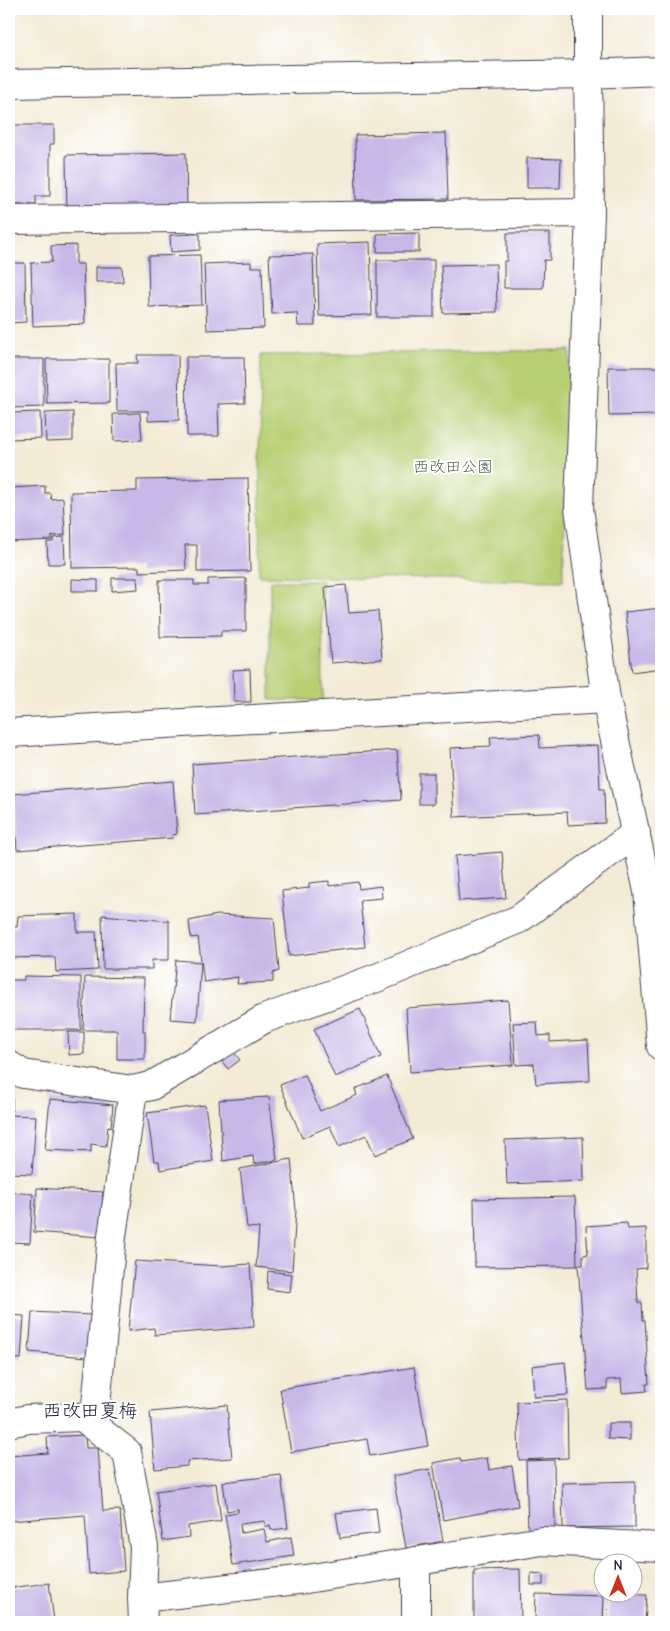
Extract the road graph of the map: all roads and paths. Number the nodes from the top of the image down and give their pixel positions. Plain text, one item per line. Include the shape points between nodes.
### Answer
1 (588, 9) edge
2 (661, 71) edge
3 (588, 74) junction
4 (9, 84) edge
5 (590, 213) junction
6 (9, 220) edge
7 (606, 699) junction
8 (9, 732) edge
9 (636, 834) junction
10 (661, 1046) edge
11 (9, 1065) edge
12 (133, 1090) junction
13 (9, 1423) edge
14 (94, 1427) junction
15 (661, 1547) edge
16 (416, 1561) junction
17 (143, 1610) edge
18 (416, 1622) edge

1 - 3 street
2 - 3 street
3 - 4 street
3 - 5 street
5 - 6 street
5 - 7 street via 579,508
7 - 8 street
7 - 9 street
9 - 10 street via 648,891
9 - 12 street via 519,919 380,978 264,1019 151,1086
11 - 12 street via 22,1074
12 - 14 street via 112,1236
13 - 14 street via 82,1417
14 - 17 street via 127,1452 144,1547
15 - 16 street via 542,1541
16 - 17 street
16 - 18 street

